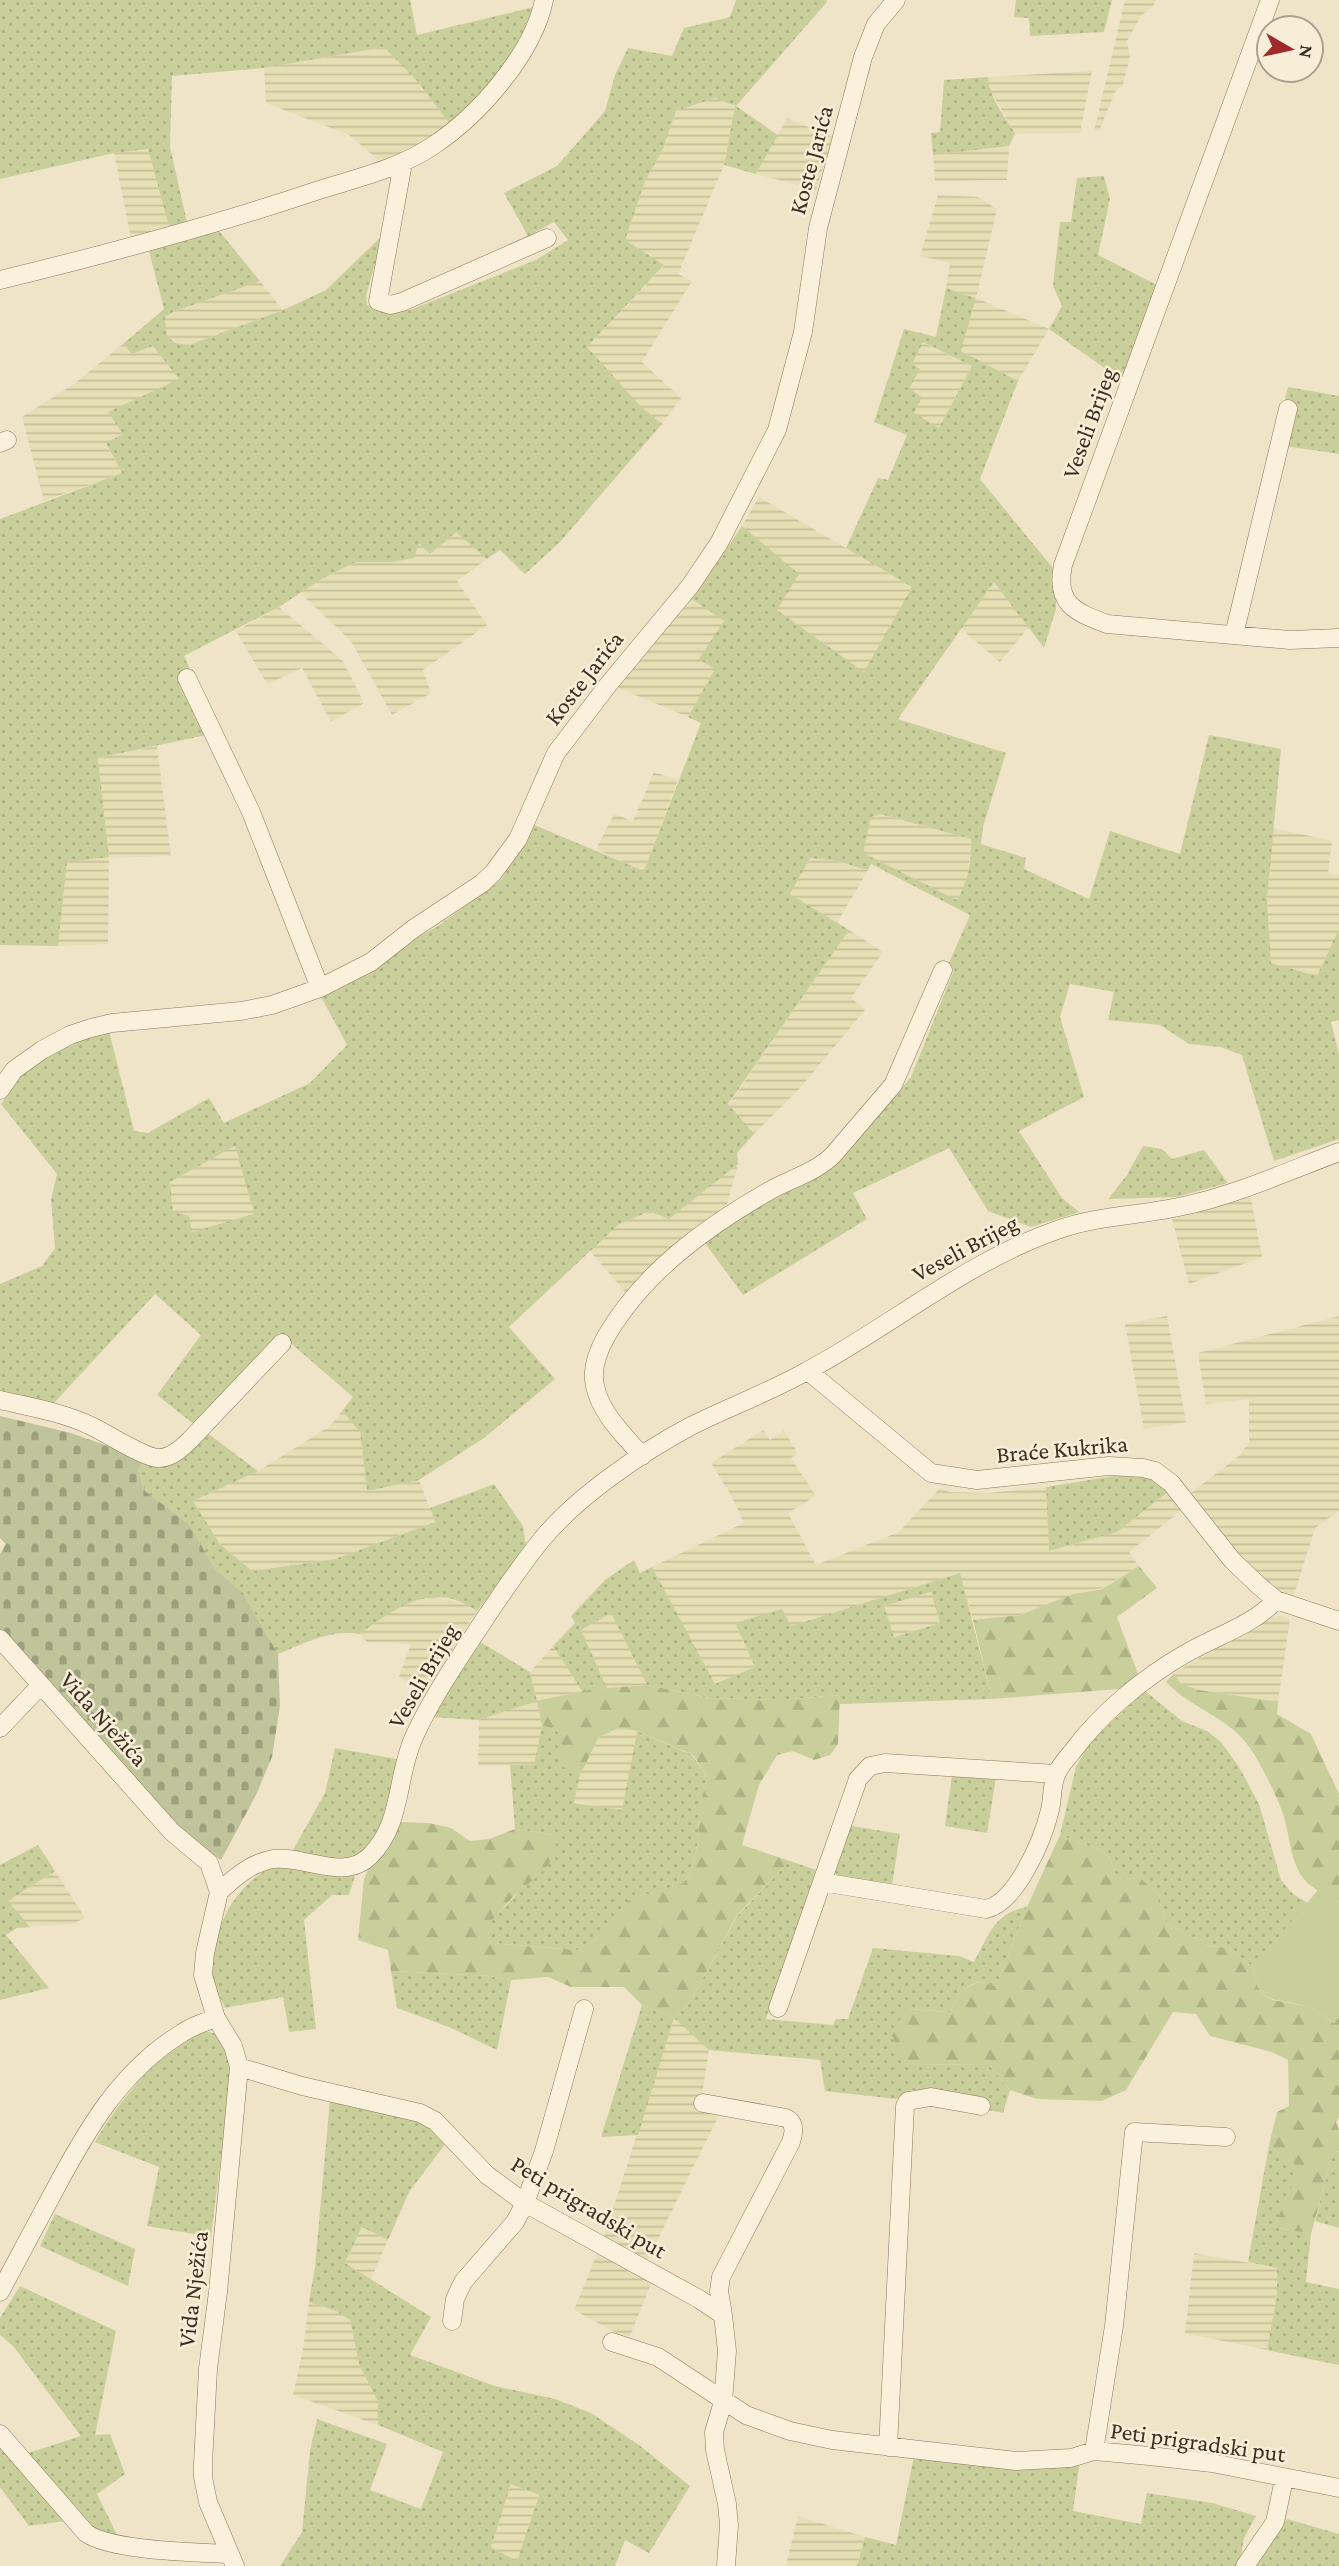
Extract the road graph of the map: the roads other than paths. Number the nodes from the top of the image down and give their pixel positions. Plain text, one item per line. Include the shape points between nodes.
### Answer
1 (544, 0) edge
2 (896, 0) edge
3 (1270, 0) edge
4 (403, 163) junction
5 (547, 238) dead end
6 (0, 280) edge
7 (1287, 409) dead end
8 (1234, 635) junction
9 (1339, 638) edge
10 (187, 677) dead end
11 (943, 970) dead end
12 (320, 988) junction
13 (0, 1090) edge
14 (1339, 1152) edge
15 (282, 1343) dead end
16 (808, 1371) junction
17 (0, 1399) edge
18 (642, 1455) junction
19 (1276, 1600) junction
20 (1339, 1621) edge
21 (0, 1639) edge
22 (41, 1685) junction
23 (0, 1728) edge
24 (1056, 1774) junction
25 (209, 1863) junction
26 (239, 1872) junction
27 (822, 1882) junction
28 (219, 1892) junction
29 (778, 2008) dead end
30 (584, 2009) dead end
31 (216, 2018) junction
32 (239, 2067) junction
33 (703, 2104) dead end
34 (981, 2106) dead end
35 (1226, 2137) dead end
36 (525, 2203) junction
37 (0, 2292) edge
38 (723, 2315) junction
39 (452, 2321) dead end
40 (612, 2342) dead end
41 (723, 2402) junction
42 (0, 2434) edge
43 (888, 2446) junction
44 (1094, 2451) junction
45 (1284, 2479) junction
46 (1339, 2488) edge
47 (232, 2560) edge
48 (726, 2566) edge
49 (1244, 2566) edge

1 - 4 street via 529,43 478,107 434,145
2 - 12 street, Koste Jarića via 876,24 863,57 818,228 803,332 778,430 719,543 691,586 556,753 518,839 493,873 371,962
3 - 8 street, Veseli Brijeg via 1060,580 1071,606 1107,624
4 - 5 street via 378,301 402,302
4 - 6 street via 221,223
7 - 8 street
8 - 9 street, Veseli Brijeg
10 - 12 street via 251,812
11 - 18 street via 893,1085 834,1155 726,1217 680,1252 636,1292 613,1325 601,1346 594,1384 613,1423
12 - 13 street, Koste Jarića via 241,1012 91,1028 42,1050 14,1070
14 - 16 street, Veseli Brijeg via 1185,1206 1084,1221 1033,1239 919,1300
15 - 17 street via 190,1440 178,1451 158,1458 63,1414
16 - 18 street, Veseli Brijeg via 688,1427
16 - 19 street, Braće Kukrika via 931,1473 977,1480 1109,1466 1155,1471 1171,1483 1232,1560
18 - 26 street, Veseli Brijeg via 580,1501 544,1536 481,1626 429,1706 412,1742 388,1834 374,1852 364,1862 346,1867 279,1859
19 - 20 street, Braće Kukrika
19 - 24 street via 1263,1614 1184,1654 1146,1681 1085,1734
21 - 22 street, Vida Nježića
22 - 23 street
22 - 25 street, Vida Nježića via 172,1832
24 - 27 street via 885,1763 870,1766 858,1779
24 - 27 street via 1039,1841 1013,1891 994,1907
25 - 26 street
25 - 28 street
26 - 28 street, Veseli Brijeg
27 - 29 street
28 - 31 street, Vida Nježića via 203,1975
30 - 36 street
31 - 32 street, Vida Nježića
31 - 37 street via 171,2040 108,2098
32 - 36 street, Peti prigradski put via 421,2113 487,2175
32 - 47 street, Vida Nježića via 208,2369 203,2464 208,2502
33 - 38 street via 786,2118 794,2127 791,2142 721,2277
34 - 43 street via 925,2097 905,2106
35 - 44 street via 1134,2132 1114,2326
36 - 38 street, Peti prigradski put
36 - 39 street via 463,2282
38 - 41 street via 727,2351
40 - 41 street, Peti prigradski put via 658,2357
41 - 43 street, Peti prigradski put via 790,2431
41 - 48 street via 714,2432 729,2525
42 - 47 street via 94,2539
43 - 44 street, Peti prigradski put via 1016,2461 1071,2458
44 - 45 street, Peti prigradski put via 1212,2463
45 - 46 street, Peti prigradski put
45 - 49 street via 1275,2522

